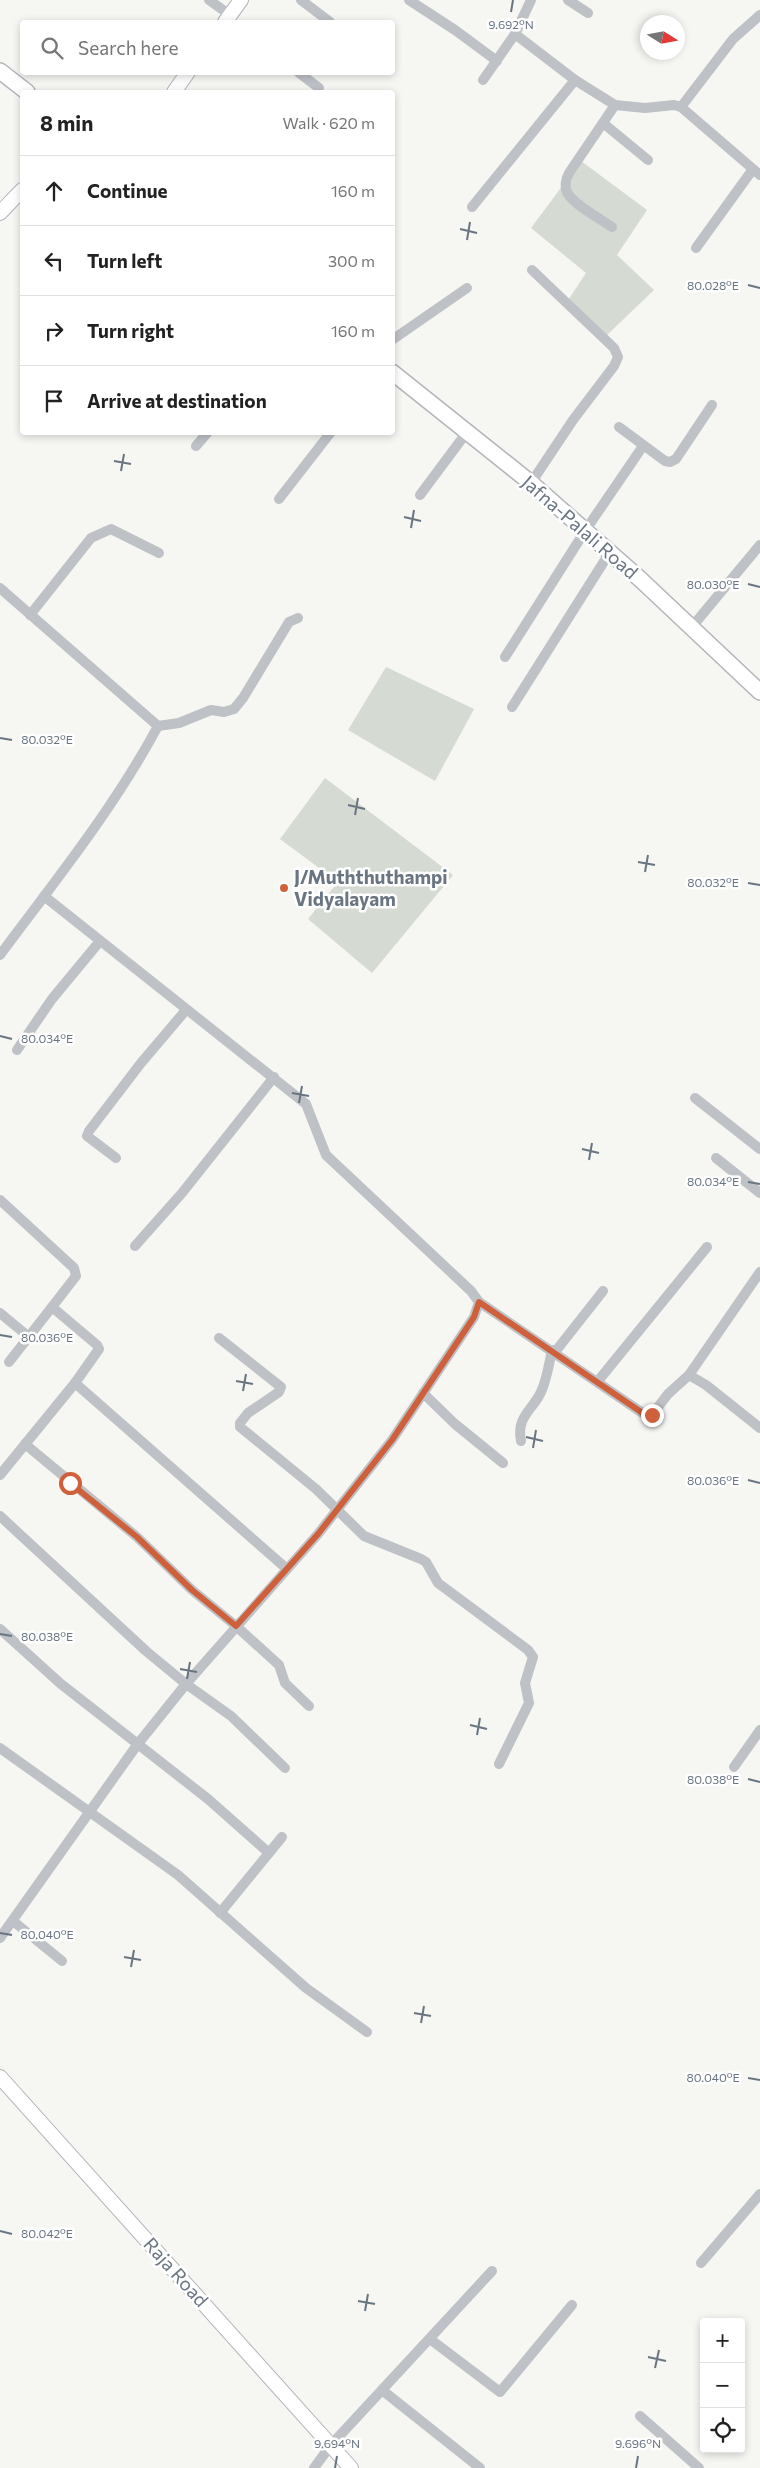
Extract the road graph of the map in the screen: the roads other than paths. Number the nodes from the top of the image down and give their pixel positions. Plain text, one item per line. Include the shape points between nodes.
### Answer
1 (209, 0) edge
2 (241, 0) edge
3 (301, 0) edge
4 (409, 0) edge
5 (531, 0) edge
6 (568, 0) edge
7 (588, 13) dead end
8 (760, 15) edge
9 (227, 20) edge
10 (327, 20) edge
11 (515, 34) junction
12 (497, 61) junction
13 (0, 71) edge
14 (186, 75) edge
15 (302, 75) edge
16 (483, 80) dead end
17 (575, 80) junction
18 (319, 88) dead end
19 (24, 90) edge
20 (175, 90) edge
21 (615, 105) junction
22 (681, 107) junction
23 (603, 123) junction
24 (648, 160) dead end
25 (756, 172) edge
26 (20, 192) edge
27 (472, 206) dead end
28 (0, 214) edge
29 (612, 227) dead end
30 (696, 248) dead end
31 (532, 270) dead end
32 (467, 288) dead end
33 (395, 338) edge
34 (395, 374) edge
35 (712, 405) dead end
36 (619, 427) dead end
37 (467, 432) junction
38 (205, 435) edge
39 (328, 435) edge
40 (196, 446) dead end
41 (644, 446) junction
42 (531, 483) junction
43 (420, 495) dead end
44 (279, 499) dead end
45 (585, 531) junction
46 (760, 545) edge
47 (610, 552) junction
48 (159, 553) dead end
49 (0, 588) edge
50 (30, 615) junction
51 (298, 618) dead end
52 (691, 628) junction
53 (505, 657) dead end
54 (760, 692) edge
55 (512, 707) dead end
56 (158, 726) junction
57 (44, 896) junction
58 (100, 941) junction
59 (0, 955) edge
60 (186, 1010) junction
61 (17, 1050) dead end
62 (274, 1077) junction
63 (695, 1098) dead end
64 (760, 1149) edge
65 (116, 1158) dead end
66 (716, 1158) dead end
67 (760, 1193) edge
68 (0, 1200) edge
69 (135, 1246) dead end
70 (707, 1246) dead end
71 (760, 1272) edge
72 (604, 1291) dead end
73 (479, 1302) junction
74 (52, 1307) junction
75 (0, 1313) edge
76 (29, 1337) junction
77 (219, 1338) dead end
78 (553, 1351) junction
79 (9, 1362) dead end
80 (689, 1374) junction
81 (598, 1381) junction
82 (75, 1383) junction
83 (423, 1393) junction
84 (760, 1428) edge
85 (521, 1440) dead end
86 (26, 1444) junction
87 (503, 1463) dead end
88 (0, 1475) edge
89 (337, 1510) junction
90 (0, 1516) edge
91 (287, 1569) junction
92 (236, 1626) junction
93 (0, 1629) edge
94 (186, 1684) junction
95 (309, 1706) dead end
96 (760, 1730) edge
97 (137, 1745) junction
98 (0, 1748) edge
99 (499, 1764) dead end
100 (734, 1767) dead end
101 (285, 1768) dead end
102 (90, 1812) junction
103 (282, 1837) dead end
104 (269, 1853) junction
105 (220, 1913) junction
106 (13, 1921) junction
107 (0, 1938) edge
108 (62, 1961) dead end
109 (367, 2032) dead end
110 (0, 2077) edge
111 (760, 2194) edge
112 (702, 2263) dead end
113 (492, 2271) dead end
114 (572, 2305) dead end
115 (430, 2339) junction
116 (382, 2390) junction
117 (640, 2416) dead end
118 (331, 2445) junction
119 (314, 2468) edge
120 (351, 2468) edge
121 (480, 2468) edge
122 (700, 2468) edge

1 - 9 street
2 - 9 street
3 - 10 street
4 - 12 street
5 - 11 street
6 - 7 street
8 - 22 street via 733,39
11 - 12 street
11 - 17 street
12 - 16 street
13 - 19 main road
14 - 20 street
15 - 18 street
17 - 21 street
17 - 27 street
21 - 22 street
21 - 23 street
22 - 25 street
23 - 24 street
23 - 29 street via 565,182 567,193 573,200
25 - 30 street
26 - 28 street
31 - 42 street via 614,348 618,357
32 - 33 street
34 - 37 main road, Jafna-Palali Road
35 - 41 street via 673,460 665,461
36 - 41 street
37 - 42 main road, Jafna-Palali Road
37 - 43 street
38 - 40 street
39 - 44 street
41 - 45 street
42 - 45 main road, Jafna-Palali Road
45 - 47 main road, Jafna-Palali Road
45 - 53 street
46 - 52 street
47 - 52 main road, Jafna-Palali Road
47 - 55 street
48 - 50 street via 111,529 91,538
49 - 50 street
50 - 56 street
51 - 56 street via 289,622 234,709 224,712 211,710 179,723
52 - 54 main road, Jafna-Palali Road
56 - 57 street via 134,769
57 - 58 street
57 - 59 street
58 - 60 street
58 - 61 street via 52,999
60 - 62 street
60 - 65 street via 89,1131 87,1136
62 - 69 street via 182,1193
62 - 73 street via 306,1104 326,1155
63 - 64 street
66 - 67 street
68 - 74 street via 76,1272
70 - 81 street
71 - 80 street
72 - 78 street
73 - 78 street
73 - 83 street via 474,1317
74 - 76 street
74 - 82 street via 99,1349
75 - 76 street
76 - 79 street
77 - 89 street via 281,1387 279,1392 248,1413 240,1427
78 - 81 street
78 - 85 street via 546,1380 520,1424
80 - 81 street via 652,1415
80 - 84 street
82 - 86 street
82 - 91 street
83 - 87 street
83 - 89 street via 392,1440
86 - 88 street
86 - 92 street
89 - 91 street
89 - 99 street via 372,1541 426,1562 438,1583 534,1657 525,1683 529,1703
90 - 94 street via 87,1598
91 - 92 street
92 - 94 street
92 - 95 street via 278,1664 285,1683
93 - 97 street via 61,1684
94 - 97 street
94 - 101 street via 231,1716
96 - 100 street
97 - 102 street
97 - 104 street
98 - 102 street
102 - 105 street via 178,1876
102 - 106 street
103 - 104 street
104 - 105 street
105 - 109 street via 306,1988
106 - 107 street
106 - 108 street
110 - 118 street, Raja Road
111 - 112 street
113 - 115 street
114 - 115 street via 500,2392
115 - 116 street
116 - 118 street
116 - 121 street
117 - 122 street
118 - 119 street
118 - 120 street, Raja Road

